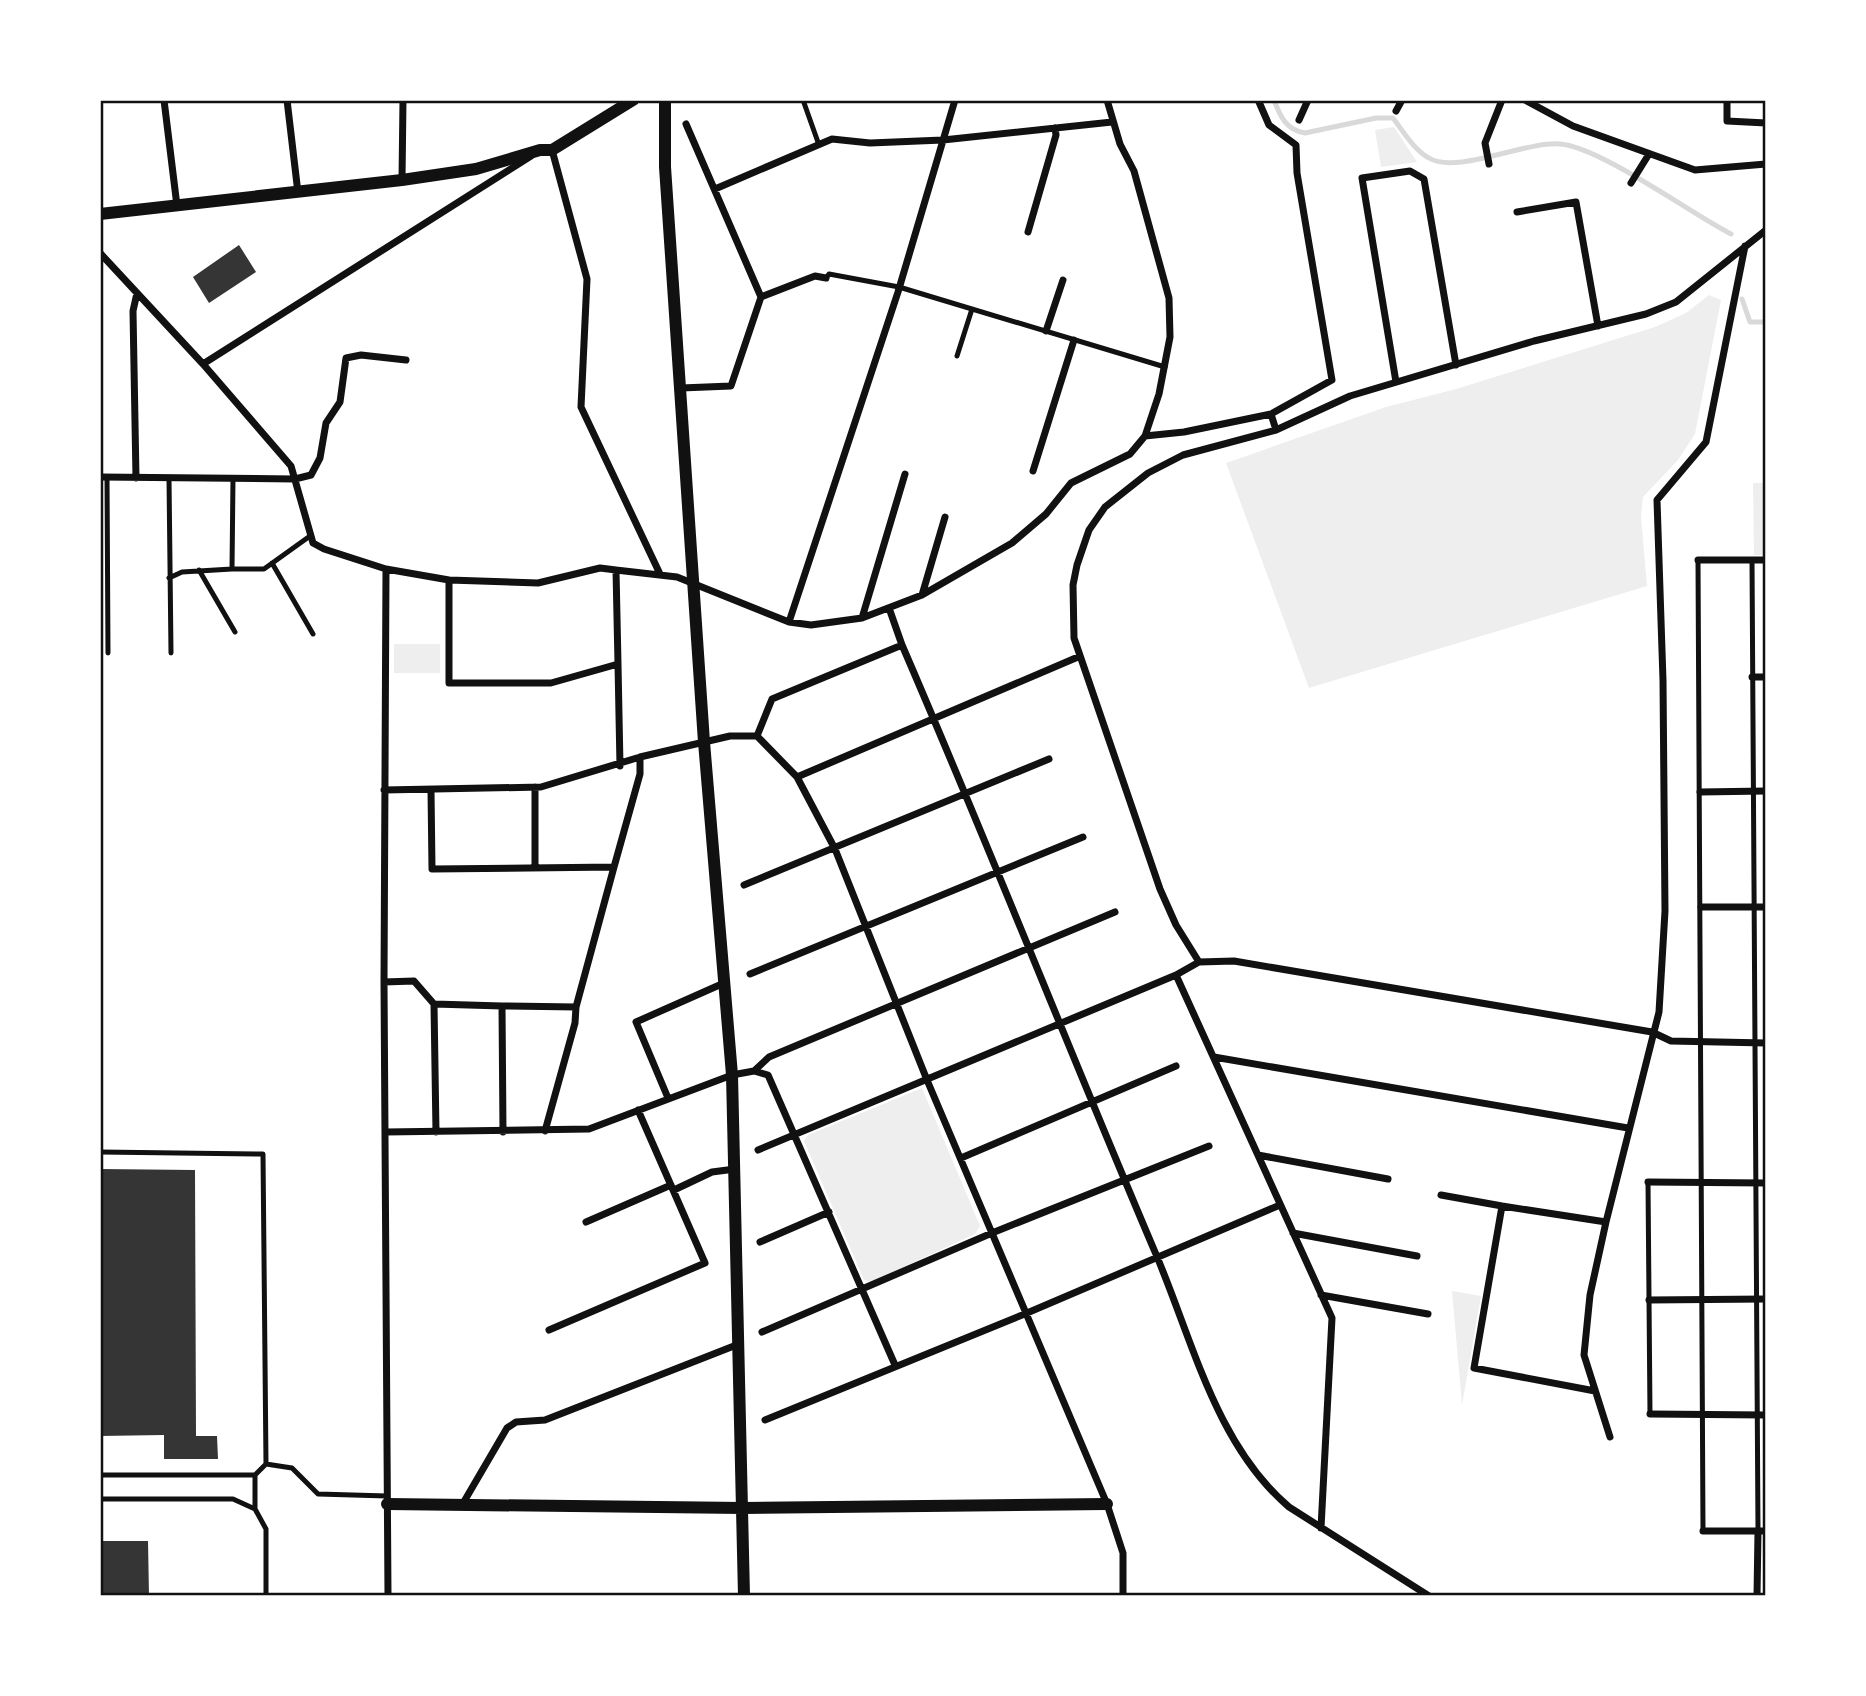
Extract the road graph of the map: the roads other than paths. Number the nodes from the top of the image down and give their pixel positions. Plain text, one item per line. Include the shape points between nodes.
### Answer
1 (164, 100) edge
2 (286, 100) edge
3 (403, 100) edge
4 (633, 100) edge
5 (665, 100) edge
6 (803, 100) edge
7 (955, 100) edge
8 (1107, 100) edge
9 (1308, 100) edge
10 (1402, 100) edge
11 (1502, 100) edge
12 (1525, 100) edge
13 (1727, 100) edge
14 (1259, 102) dead end
15 (1396, 111) dead end
16 (1299, 121) dead end
17 (1112, 122) junction
18 (1766, 123) edge
19 (686, 124) dead end
20 (1055, 128) junction
21 (943, 140) junction
22 (819, 145) junction
23 (546, 150) junction
24 (1649, 154) junction
25 (1489, 164) dead end
26 (1766, 164) edge
27 (402, 180) junction
28 (1631, 183) dead end
29 (715, 189) junction
30 (298, 194) junction
31 (177, 206) junction
32 (1517, 212) dead end
33 (100, 214) edge
34 (1766, 230) edge
35 (1028, 232) dead end
36 (1745, 246) junction
37 (100, 253) edge
38 (826, 278) joint
39 (1063, 279) dead end
40 (899, 287) junction
41 (137, 293) junction
42 (761, 297) junction
43 (972, 309) junction
44 (1598, 326) junction
45 (1046, 331) junction
46 (1074, 340) junction
47 (957, 356) dead end
48 (407, 359) dead end
49 (203, 364) junction
50 (1456, 365) junction
51 (1165, 367) junction
52 (1396, 382) junction
53 (681, 388) junction
54 (1271, 414) junction
55 (1276, 430) junction
56 (1145, 436) junction
57 (1033, 471) dead end
58 (905, 474) dead end
59 (103, 477) edge
60 (136, 478) junction
61 (169, 478) junction
62 (233, 478) junction
63 (295, 479) junction
64 (946, 517) dead end
65 (310, 536) junction
66 (1698, 560) joint
67 (1752, 560) junction
68 (1766, 560) edge
69 (272, 563) junction
70 (232, 569) junction
71 (386, 569) junction
72 (199, 570) junction
73 (616, 570) junction
74 (660, 574) junction
75 (169, 578) junction
76 (449, 580) junction
77 (693, 584) junction
78 (922, 595) junction
79 (890, 608) junction
80 (862, 618) junction
81 (789, 622) junction
82 (235, 632) dead end
83 (313, 634) dead end
84 (902, 645) junction
85 (108, 653) dead end
86 (171, 653) dead end
87 (1078, 657) junction
88 (618, 664) junction
89 (1752, 677) junction
90 (1766, 677) edge
91 (934, 719) junction
92 (757, 736) junction
93 (704, 742) junction
94 (640, 757) junction
95 (1049, 760) dead end
96 (620, 766) junction
97 (797, 776) junction
98 (535, 787) junction
99 (384, 790) junction
100 (431, 790) junction
101 (1752, 791) junction
102 (1766, 791) edge
103 (1700, 792) junction
104 (965, 794) junction
105 (1083, 837) dead end
106 (835, 849) junction
107 (535, 867) junction
108 (614, 867) junction
109 (997, 873) junction
110 (744, 885) dead end
111 (1701, 907) junction
112 (1754, 907) junction
113 (1766, 907) edge
114 (1115, 912) dead end
115 (866, 927) junction
116 (1028, 947) junction
117 (1199, 962) junction
118 (750, 974) dead end
119 (1176, 975) junction
120 (384, 982) junction
121 (724, 983) junction
122 (896, 1002) junction
123 (434, 1004) junction
124 (502, 1006) junction
125 (576, 1007) junction
126 (1060, 1025) junction
127 (1652, 1032) junction
128 (1754, 1043) junction
129 (1766, 1043) edge
130 (1699, 1044) junction
131 (1214, 1057) junction
132 (1176, 1066) dead end
133 (754, 1070) junction
134 (732, 1075) junction
135 (927, 1080) junction
136 (668, 1098) junction
137 (1094, 1103) junction
138 (638, 1110) junction
139 (1628, 1128) junction
140 (545, 1131) junction
141 (386, 1132) junction
142 (436, 1132) junction
143 (503, 1132) junction
144 (795, 1135) junction
145 (1209, 1146) dead end
146 (758, 1150) dead end
147 (100, 1152) edge
148 (1258, 1156) junction
149 (961, 1158) junction
150 (734, 1169) junction
151 (1388, 1179) dead end
152 (1125, 1182) junction
153 (1648, 1182) joint
154 (1700, 1183) junction
155 (1755, 1183) junction
156 (1766, 1183) edge
157 (672, 1187) junction
158 (1441, 1195) dead end
159 (1280, 1205) junction
160 (1502, 1206) junction
161 (829, 1212) junction
162 (586, 1222) dead end
163 (1606, 1222) junction
164 (992, 1233) junction
165 (1293, 1233) junction
166 (760, 1242) dead end
167 (1417, 1256) dead end
168 (1157, 1257) junction
169 (863, 1290) junction
170 (1321, 1295) junction
171 (1756, 1299) junction
172 (1766, 1299) edge
173 (1649, 1300) junction
174 (1701, 1300) junction
175 (1027, 1313) junction
176 (1428, 1314) dead end
177 (549, 1330) dead end
178 (762, 1332) dead end
179 (741, 1343) junction
180 (895, 1365) junction
181 (1595, 1391) junction
182 (1650, 1414) joint
183 (1702, 1415) junction
184 (1757, 1415) junction
185 (1766, 1415) edge
186 (765, 1420) dead end
187 (1610, 1437) dead end
188 (266, 1464) junction
189 (100, 1475) edge
190 (255, 1475) junction
191 (100, 1499) edge
192 (387, 1500) junction
193 (1107, 1504) junction
194 (462, 1506) junction
195 (743, 1508) junction
196 (255, 1509) junction
197 (1321, 1528) junction
198 (1703, 1531) joint
199 (1762, 1531) edge
200 (1426, 1595) edge
201 (266, 1596) edge
202 (388, 1596) edge
203 (744, 1596) edge
204 (1123, 1596) edge
205 (1757, 1596) edge

1 - 31 street
2 - 30 street
3 - 27 street
4 - 23 street
5 - 53 street via 665,167
6 - 22 lane
7 - 21 street
8 - 17 street
9 - 16 street
10 - 15 street
11 - 25 street via 1485,143
12 - 24 street via 1573,125
13 - 18 street via 1727,121
14 - 54 street via 1269,125 1296,145 1332,380
17 - 20 street
17 - 51 street via 1134,171 1169,298
19 - 29 street
20 - 21 street
20 - 35 street
21 - 22 street via 870,143 832,139
21 - 40 street
22 - 29 street
23 - 27 street via 476,169
23 - 49 street
23 - 74 street via 587,279 581,407
24 - 26 street via 1695,170
24 - 28 street
27 - 30 street
29 - 42 street
30 - 31 street
31 - 33 street
32 - 44 street via 1576,202
34 - 36 street
36 - 44 street via 1676,302
36 - 127 street via 1706,442 1657,500 1665,911 1659,1012
37 - 41 street
38 - 40 lane via 829,274
38 - 42 street via 815,276
39 - 45 street
40 - 43 lane
40 - 81 street
41 - 49 street
41 - 60 street via 133,311
42 - 53 street via 731,386
43 - 45 lane
43 - 47 lane
44 - 50 street
45 - 46 lane
46 - 51 lane
46 - 57 street
48 - 63 street via 346,358 340,402 326,423 320,458 312,475
49 - 63 street via 291,466
50 - 52 street
50 - 52 street via 1424,179 1410,171 1362,178
51 - 56 street
52 - 55 street via 1350,396
53 - 77 street
54 - 55 street
54 - 56 street
55 - 87 street via 1182,455 1148,473 1105,507 1089,530 1073,585
56 - 78 street via 1130,454 1071,483 1046,514 1012,543
58 - 80 street
59 - 60 street
59 - 85 lane
60 - 61 street
61 - 62 street
61 - 75 lane
62 - 63 street
62 - 70 lane
63 - 65 street
64 - 78 street
65 - 69 lane
65 - 71 street via 324,549
66 - 67 street
66 - 103 lane
67 - 68 street
67 - 89 lane
69 - 70 lane via 264,569
69 - 83 lane
70 - 72 lane
71 - 76 street
71 - 99 street
72 - 75 lane
72 - 82 lane
73 - 74 street
73 - 76 street via 600,568 538,583
73 - 88 street
74 - 77 street
75 - 86 lane
76 - 88 street via 449,683 551,683
77 - 81 street
77 - 93 street
78 - 79 street
79 - 80 street
79 - 84 street
80 - 81 street via 811,625
84 - 91 street
84 - 92 street via 772,699
87 - 91 street
87 - 117 street via 1160,889
88 - 96 street
89 - 90 street
89 - 101 lane
91 - 97 street
91 - 104 street
92 - 93 street
92 - 97 street
93 - 94 street
93 - 121 street
94 - 96 street
94 - 108 street via 640,774
95 - 104 street
96 - 98 street
97 - 106 street
98 - 100 street
98 - 107 street
99 - 100 street
99 - 120 street
100 - 107 street via 432,869
101 - 102 street
101 - 103 street
101 - 112 lane
103 - 111 lane
104 - 106 street
104 - 109 street
105 - 109 street
106 - 110 street
106 - 115 street
107 - 108 street
108 - 125 street
109 - 115 street
109 - 116 street
111 - 112 street
111 - 130 lane
112 - 113 street
112 - 128 lane
114 - 116 street
115 - 118 street
115 - 122 street
116 - 122 street
116 - 126 street
117 - 119 street
117 - 127 street via 1234,961
119 - 126 street
119 - 131 street
120 - 123 street via 414,981
120 - 141 street
121 - 134 street
121 - 136 street via 636,1022
122 - 133 street via 769,1057
122 - 135 street
123 - 124 street
123 - 142 street
124 - 125 street
124 - 143 street
125 - 140 street
126 - 135 street
126 - 137 street
127 - 130 street via 1671,1041
127 - 139 street
128 - 129 street
128 - 130 street
128 - 155 lane
130 - 154 lane
131 - 139 street
131 - 148 street
132 - 137 street
133 - 134 street
133 - 144 street via 768,1075 775,1086
134 - 136 street
134 - 150 street
135 - 144 street
135 - 149 street
136 - 138 street
137 - 149 street
137 - 152 street
138 - 140 street via 589,1129
138 - 157 street
139 - 163 street
140 - 143 street
141 - 142 street
141 - 192 street
142 - 143 street
144 - 146 street
144 - 161 street
145 - 152 street
147 - 188 lane via 263,1154
148 - 151 street
148 - 159 street
149 - 164 street
150 - 157 street
150 - 179 street
152 - 164 street
152 - 168 street
153 - 154 street
153 - 173 lane
154 - 155 street
154 - 174 lane
155 - 156 street
155 - 171 lane
157 - 162 street
157 - 177 street via 705,1263
158 - 160 street
159 - 165 street
159 - 168 street
160 - 163 street
160 - 181 street via 1474,1368
161 - 166 street
161 - 169 street
163 - 181 street via 1590,1295 1584,1355
164 - 169 street
164 - 175 street
165 - 167 street
165 - 170 street
168 - 175 street
168 - 197 street via 1243,1457 1272,1493
169 - 178 street
169 - 180 street
170 - 176 street
170 - 197 street via 1332,1318
171 - 172 street
171 - 174 street
171 - 184 lane
173 - 174 street
173 - 182 lane
174 - 183 lane
175 - 180 street
175 - 193 street
179 - 194 street via 545,1420 516,1422 507,1428
179 - 195 street
180 - 186 street
181 - 187 street
182 - 183 street
183 - 184 street
183 - 198 lane
184 - 185 street
184 - 199 lane
188 - 190 lane
188 - 192 lane via 292,1468 318,1494
189 - 190 lane
190 - 196 lane
191 - 196 lane via 233,1499
192 - 194 street
192 - 202 street
193 - 195 street
193 - 204 street via 1123,1553
194 - 195 street
195 - 203 street
196 - 201 lane via 266,1529
197 - 200 street
198 - 199 street
199 - 205 street

